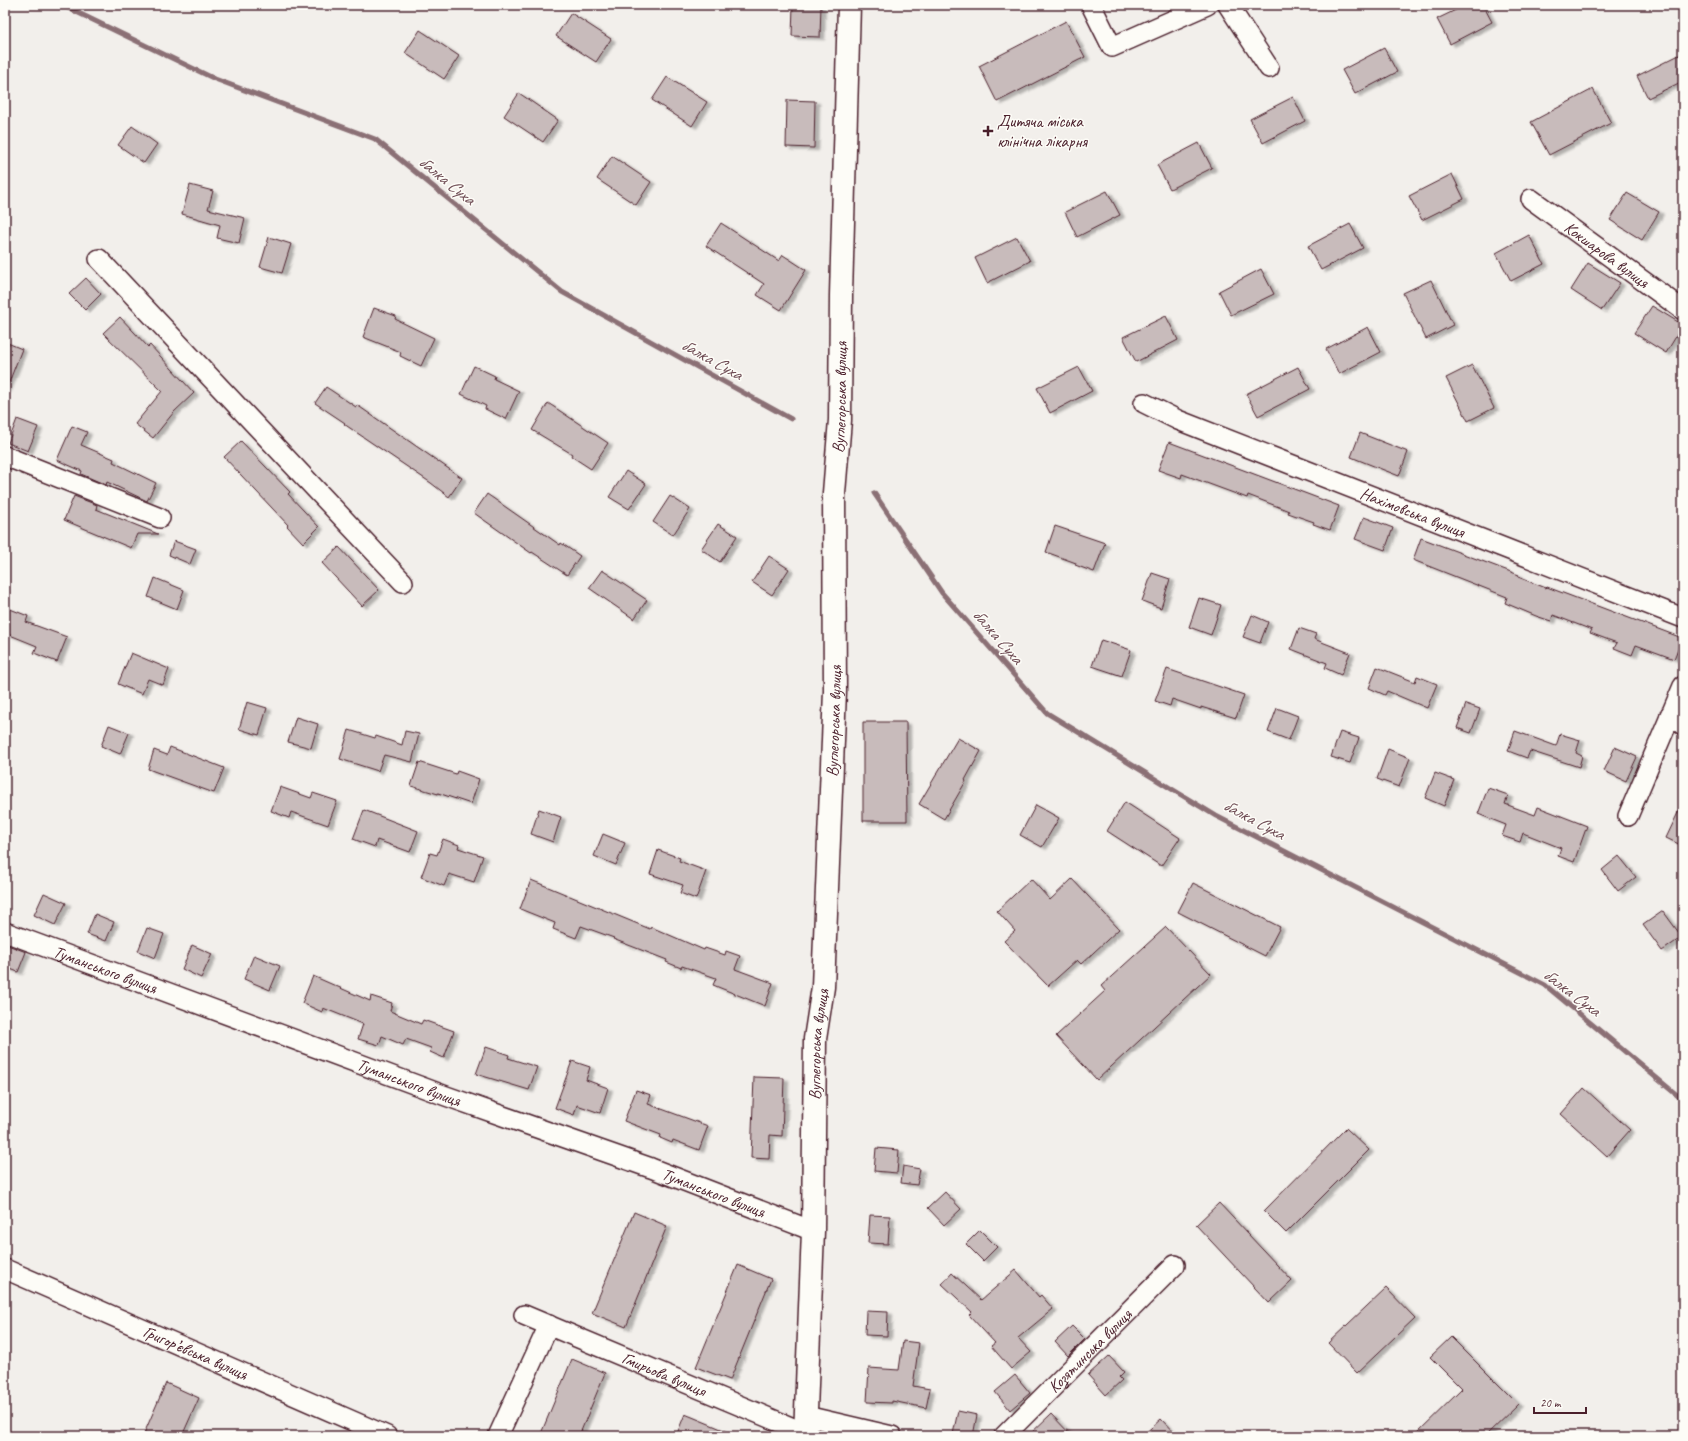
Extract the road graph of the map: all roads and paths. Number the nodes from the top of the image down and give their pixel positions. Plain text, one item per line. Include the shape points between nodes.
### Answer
1 (848, 5) edge
2 (1091, 5) edge
3 (1207, 5) edge
4 (1228, 5) edge
5 (1269, 68) dead end
6 (1530, 199) dead end
7 (99, 259) dead end
8 (1683, 310) edge
9 (1144, 403) dead end
10 (5, 456) edge
11 (160, 518) dead end
12 (403, 582) dead end
13 (1683, 618) edge
14 (1683, 686) edge
15 (1677, 720) edge
16 (1628, 816) dead end
17 (5, 932) edge
18 (813, 1231) junction
19 (1175, 1265) dead end
20 (5, 1269) edge
21 (524, 1315) dead end
22 (549, 1325) junction
23 (805, 1428) edge
24 (387, 1436) edge
25 (498, 1436) edge
26 (892, 1436) edge
27 (1004, 1436) edge

1 - 18 main road, Вуглегорська вулиця via 840,420 834,493 835,691 823,987 815,1039
2 - 3 street via 1112,47
4 - 5 street
6 - 8 street, Кокшарова вулиця
7 - 12 street
9 - 13 street, Нахімовська вулиця via 1178,420
10 - 11 street
14 - 15 street
15 - 16 street
17 - 18 street, Туманського вулиця via 446,1096 651,1168
18 - 23 main road, Вуглегорська вулиця
19 - 27 street, Козятинська вулиця
20 - 24 street, Григор’євська вулиця
21 - 22 street, Гмирьова вулиця
22 - 23 street, Гмирьова вулиця
22 - 25 street
23 - 26 street

